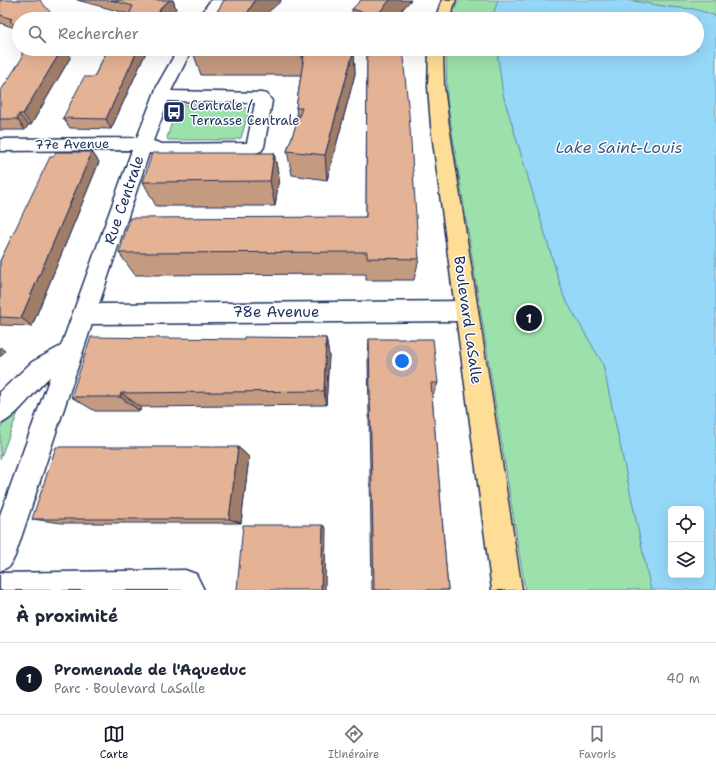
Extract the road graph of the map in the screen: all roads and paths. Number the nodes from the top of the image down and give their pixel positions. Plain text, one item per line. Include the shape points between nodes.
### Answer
1 (214, 0) edge
2 (218, 0) edge
3 (449, 0) edge
4 (209, 12) edge
5 (445, 12) edge
6 (181, 56) edge
7 (436, 56) edge
8 (161, 96) junction
9 (143, 144) junction
10 (0, 145) edge
11 (467, 312) junction
12 (85, 314) junction
13 (71, 353) junction
14 (0, 411) edge
15 (0, 556) edge
16 (0, 588) edge
17 (189, 590) edge
18 (507, 590) edge

1 - 2 street
2 - 4 street
3 - 5 main road
6 - 8 street, Rue Centrale
7 - 11 main road, Boulevard LaSalle via 440,126
8 - 9 street, Rue Centrale
8 - 9 street, 77e Avenue via 261,98 264,101 256,146 248,150 161,150
9 - 10 street, 77e Avenue
9 - 12 street, Rue Centrale
11 - 12 street, 78e Avenue
11 - 18 main road, Boulevard LaSalle
12 - 13 street, Rue Centrale
13 - 14 street via 52,360 36,372
13 - 15 street, Rue Centrale
16 - 17 street via 184,586

